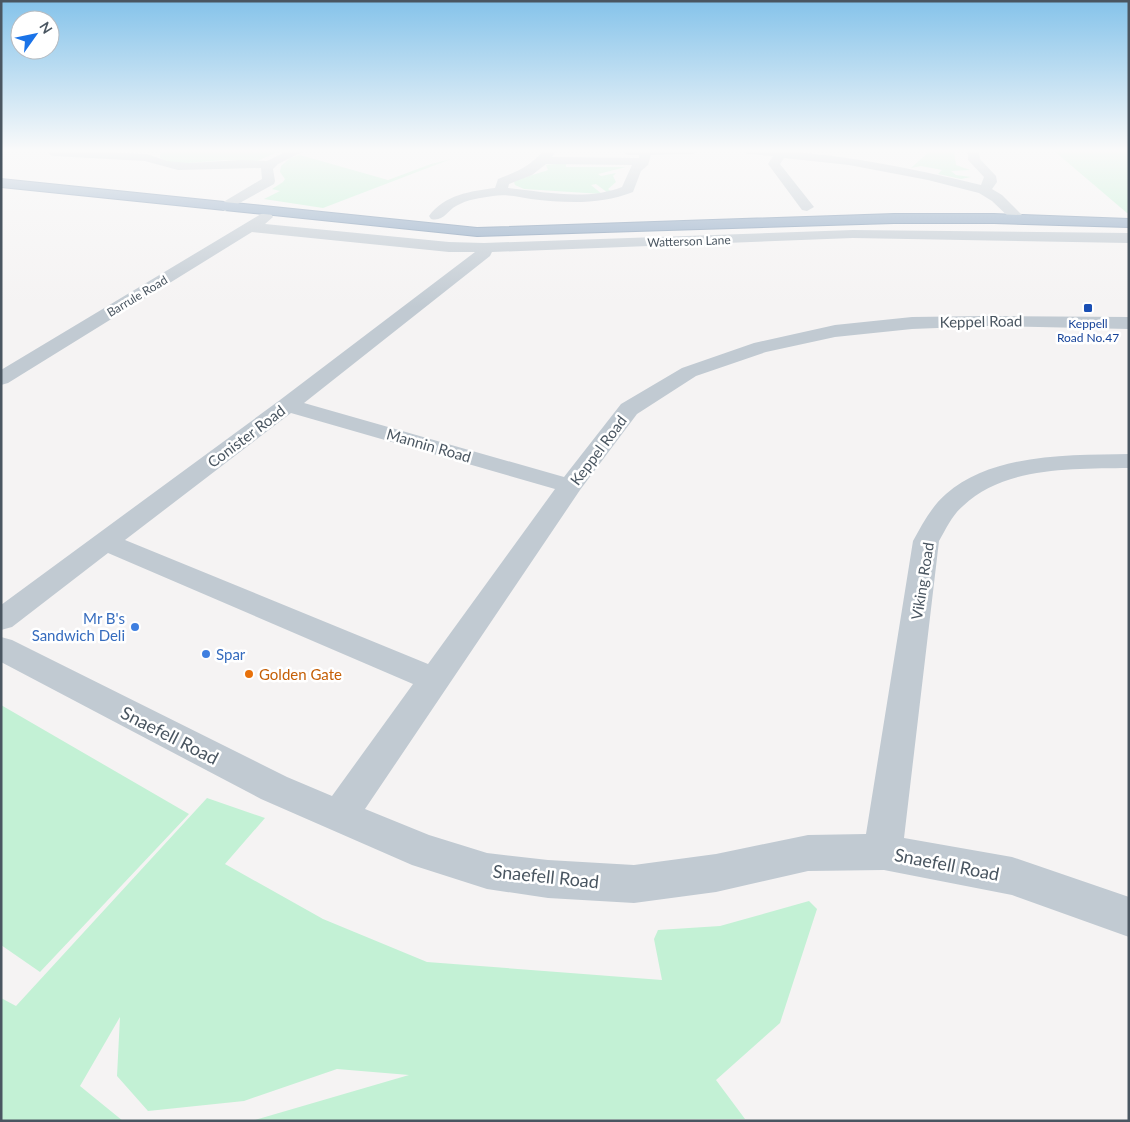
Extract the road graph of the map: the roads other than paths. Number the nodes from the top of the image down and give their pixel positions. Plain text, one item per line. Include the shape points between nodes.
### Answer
1 (182, 202) edge
2 (233, 202) edge
3 (451, 202) edge
4 (1002, 202) edge
5 (225, 207) junction
6 (274, 212) junction
7 (458, 212) dead end
8 (1019, 219) junction
9 (1129, 223) edge
10 (250, 227) junction
11 (1129, 238) edge
12 (484, 248) junction
13 (1129, 323) edge
14 (1, 379) edge
15 (288, 405) junction
16 (1129, 461) edge
17 (570, 486) junction
18 (105, 542) junction
19 (1, 620) edge
20 (1, 648) edge
21 (436, 680) junction
22 (339, 816) junction
23 (884, 852) junction
24 (1129, 917) edge

1 - 5 highway
2 - 5 street
3 - 7 street via 438,213
4 - 8 street
5 - 6 highway
6 - 8 highway via 478,232 553,232 859,219
6 - 10 street, Barrule Road
8 - 9 highway
10 - 12 street, Watterson Lane
10 - 14 street, Barrule Road
11 - 12 street, Watterson Lane via 853,234
12 - 15 street, Conister Road via 484,253
13 - 17 street, Keppel Road via 912,322 835,331 761,347 689,372 629,409
15 - 17 street, Mannin Road
15 - 18 street, Conister Road
16 - 23 street, Viking Road via 1082,462 1007,472 979,483 955,499 939,517 926,541
17 - 21 street, Keppel Road
18 - 19 street, Conister Road
18 - 21 street
20 - 22 street, Snaefell Road via 274,788
21 - 22 street, Keppel Road
22 - 23 street, Snaefell Road via 426,852 478,868 548,879 634,884 716,874 808,853
23 - 24 street, Snaefell Road via 1012,876

